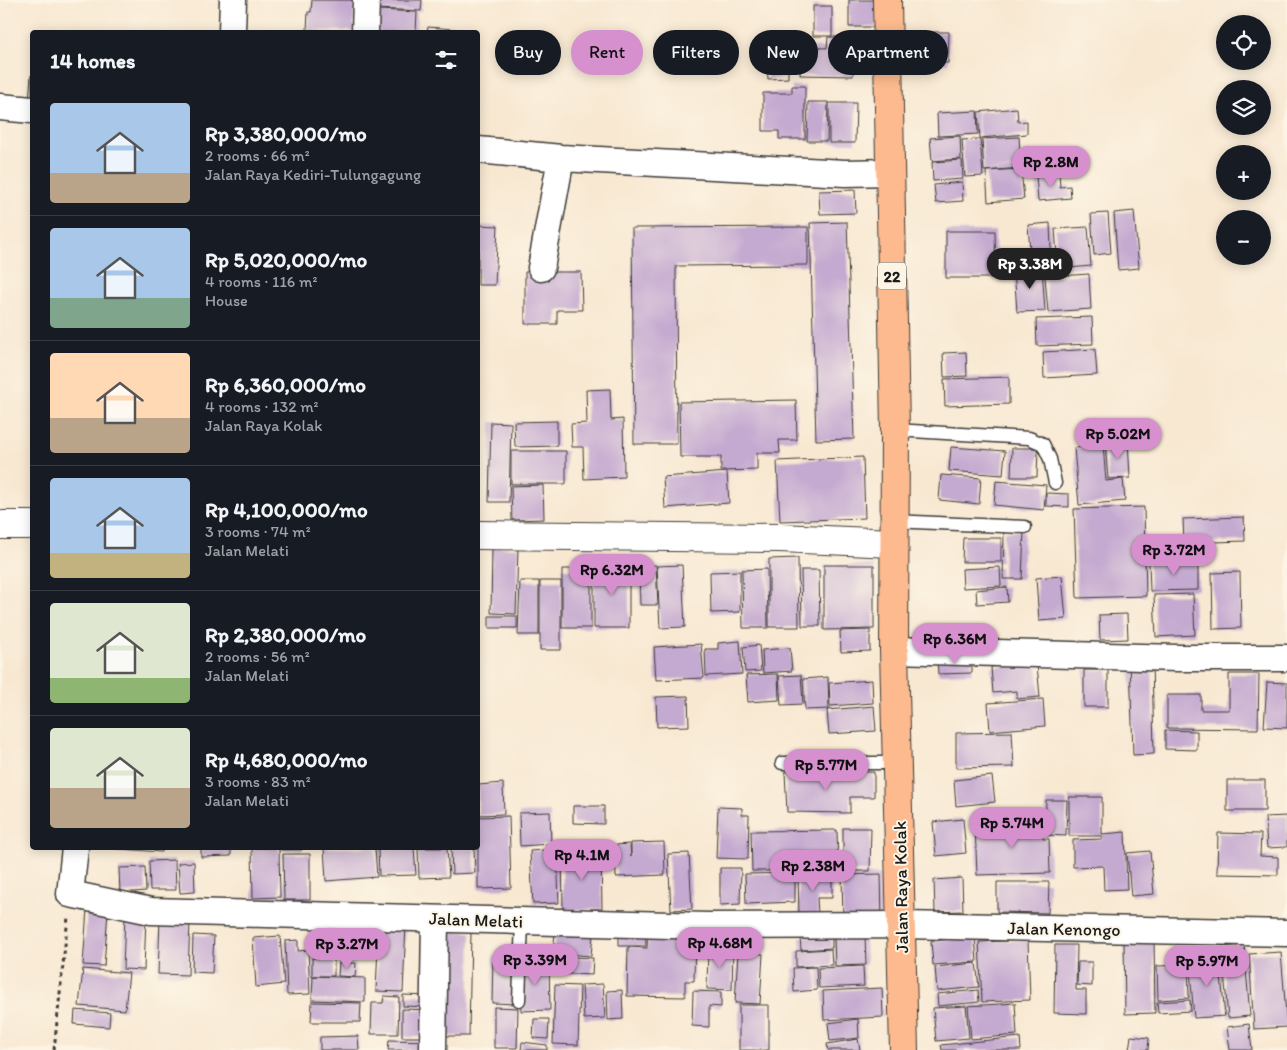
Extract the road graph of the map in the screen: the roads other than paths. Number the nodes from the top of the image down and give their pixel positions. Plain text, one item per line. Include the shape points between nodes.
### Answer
1 (233, 0) edge
2 (366, 0) edge
3 (887, 4) edge
4 (232, 30) edge
5 (365, 30) edge
6 (0, 107) edge
7 (30, 110) edge
8 (480, 150) edge
9 (561, 158) junction
10 (890, 172) junction
11 (541, 268) dead end
12 (895, 430) junction
13 (1055, 483) dead end
14 (0, 525) edge
15 (30, 525) edge
16 (1025, 526) dead end
17 (893, 532) junction
18 (480, 535) edge
19 (894, 650) junction
20 (1287, 658) edge
21 (782, 763) dead end
22 (898, 763) junction
23 (75, 850) edge
24 (435, 918) junction
25 (522, 922) junction
26 (902, 925) junction
27 (1287, 933) edge
28 (519, 1000) dead end
29 (433, 1050) edge
30 (904, 1050) edge

1 - 4 street
2 - 5 street
3 - 10 highway, 22
6 - 7 street
8 - 9 street
9 - 10 street via 854,173
9 - 11 street
10 - 12 highway, 22
12 - 13 lane via 1029,438 1043,444
12 - 17 highway, 22
14 - 15 street
16 - 17 lane
17 - 18 street via 780,538
17 - 19 highway, Jalan Raya Kolak / 22
19 - 20 street
19 - 22 highway, Jalan Raya Kolak / 22
21 - 22 lane
22 - 26 highway, Jalan Raya Kolak / 22
23 - 24 street, Jalan Melati via 70,894 151,911
24 - 25 street, Jalan Melati
24 - 29 street
25 - 26 street, Jalan Melati via 708,926
25 - 28 lane
26 - 27 street, Jalan Kenongo
26 - 30 highway, Jalan Raya Kolak / 22

